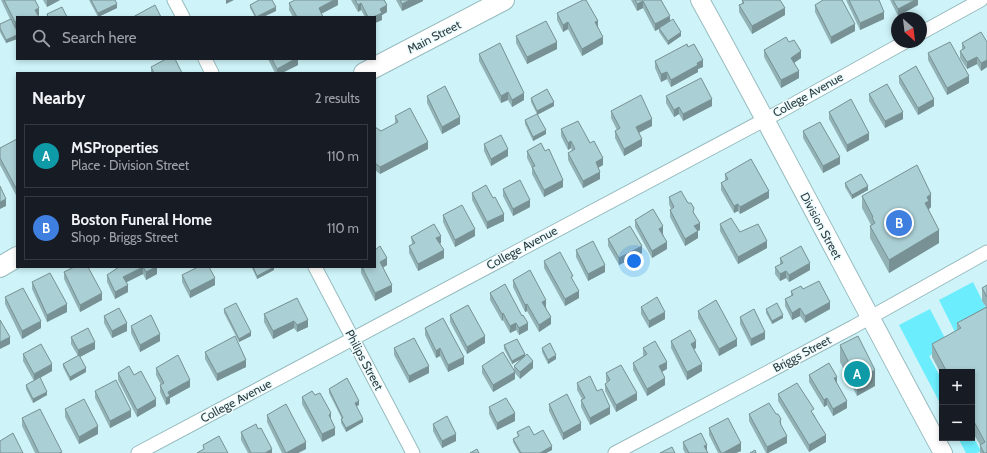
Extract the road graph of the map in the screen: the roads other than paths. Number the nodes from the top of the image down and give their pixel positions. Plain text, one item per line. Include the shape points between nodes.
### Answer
1 (174, 0) edge
2 (504, 0) edge
3 (700, 0) edge
4 (981, 0) edge
5 (182, 16) edge
6 (927, 30) edge
7 (894, 48) edge
8 (206, 60) edge
9 (212, 72) edge
10 (366, 72) edge
11 (765, 119) junction
12 (987, 252) edge
13 (16, 258) edge
14 (0, 267) edge
15 (316, 268) edge
16 (870, 318) junction
17 (352, 339) junction
18 (138, 453) edge
19 (413, 453) edge
20 (615, 453) edge
21 (943, 453) edge

1 - 5 street
2 - 10 main road, Main Street
3 - 11 main road, Division Street
4 - 6 street
7 - 11 street, College Avenue
8 - 9 street
11 - 16 main road, Division Street
11 - 17 street, College Avenue
12 - 16 street, Briggs Street
13 - 14 main road
15 - 17 street, Philips Street
16 - 20 street, Briggs Street
16 - 21 main road, Division Street
17 - 18 street, College Avenue
17 - 19 street, Philips Street

